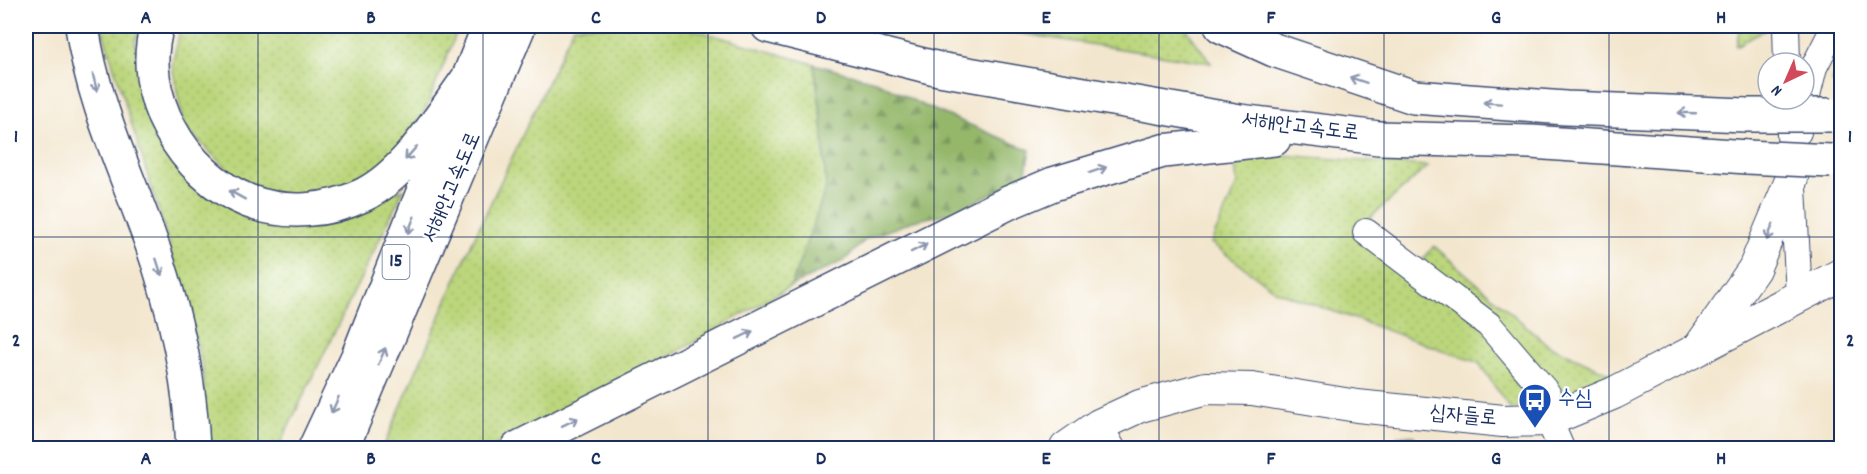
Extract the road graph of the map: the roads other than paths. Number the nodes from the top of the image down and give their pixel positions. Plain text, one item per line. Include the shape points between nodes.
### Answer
1 (82, 26) edge
2 (157, 26) edge
3 (489, 26) edge
4 (519, 26) edge
5 (768, 26) edge
6 (1221, 26) edge
7 (1786, 26) edge
8 (1835, 26) edge
9 (1787, 51) edge
10 (484, 77) junction
11 (1789, 111) edge
12 (1836, 115) edge
13 (1379, 138) junction
14 (1836, 161) edge
15 (1791, 170) junction
16 (1366, 232) dead end
17 (1842, 274) edge
18 (1799, 295) junction
19 (1697, 351) junction
20 (1549, 420) junction
21 (1106, 437) edge
22 (193, 448) edge
23 (315, 448) edge
24 (342, 448) edge
25 (518, 448) edge
26 (1066, 448) edge
27 (1561, 448) edge

1 -> 22 highway via 96,88 168,295 189,386
10 -> 2 highway via 382,183 365,194 327,207 287,210 247,201 228,190 179,144 167,124 153,77
3 - 10 highway, 서해안고속도로 / 15
4 - 10 highway, 서해안고속도로 / 15
5 - 13 highway, 서해안고속도로 via 939,69 1240,121
12 -> 6 highway, bridge via 1566,108 1414,97 1274,50
7 - 9 street
8 - 15 street via 1814,67
10 -> 23 highway, 서해안고속도로 / 15
24 -> 10 highway, 서해안고속도로 / 15
11 - 15 street
13 - 14 highway, 서해안고속도로, bridge via 1531,142
25 -> 13 highway via 1053,184 1163,152 1209,145 1293,138
15 - 18 street
15 -> 19 main road via 1754,269
16 - 20 street via 1490,325 1547,393
17 - 18 main road, 십자들로
18 - 19 main road, 십자들로
19 - 20 main road, 십자들로
20 - 21 main road, 십자들로 via 1503,421 1357,406 1252,389 1206,388 1140,406
20 - 27 street
21 - 26 main road, 십자들로

